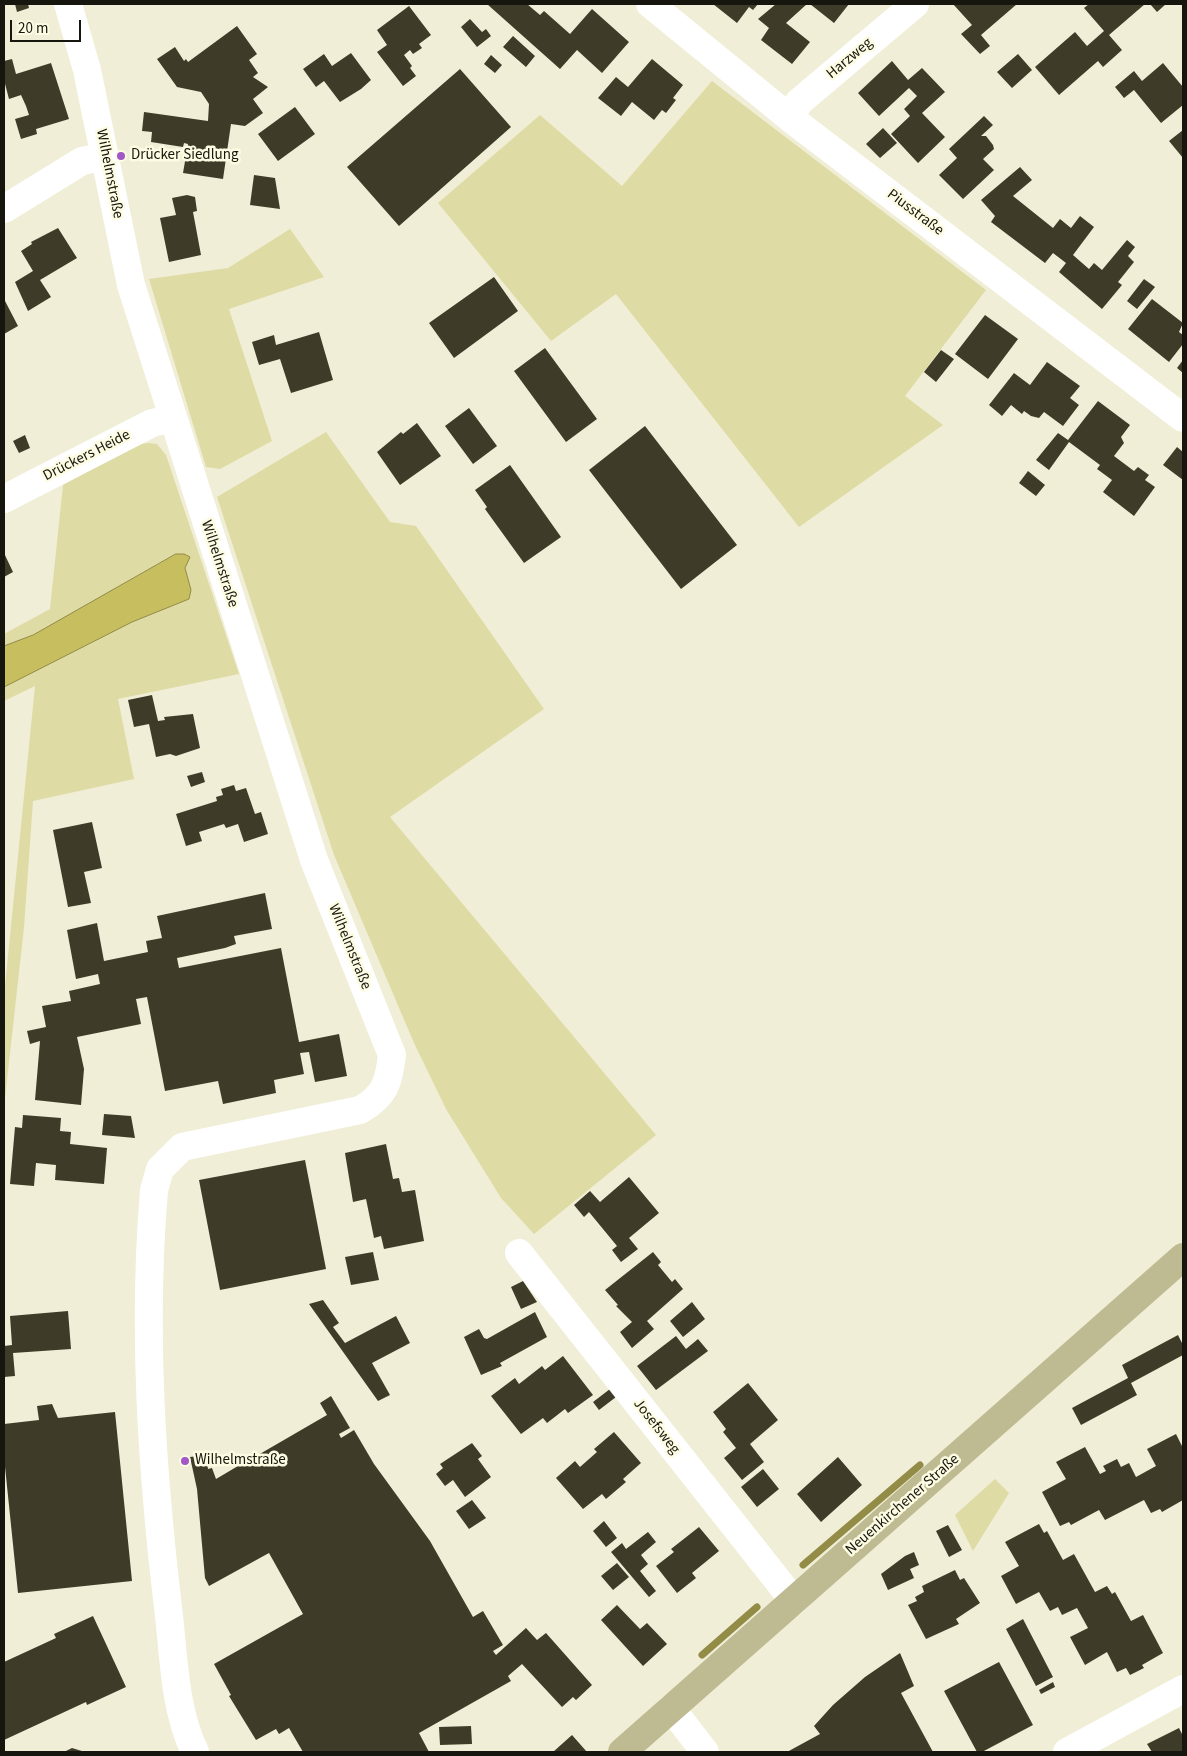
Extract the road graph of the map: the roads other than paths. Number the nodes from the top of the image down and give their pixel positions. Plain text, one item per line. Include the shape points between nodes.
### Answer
1 (68, 4) edge
2 (650, 4) edge
3 (915, 4) edge
4 (790, 118) junction
5 (105, 156) junction
6 (4, 209) edge
7 (173, 418) junction
8 (1183, 418) edge
9 (4, 499) edge
10 (519, 1253) dead end
11 (1183, 1256) edge
12 (794, 1601) junction
13 (1183, 1689) edge
14 (671, 1708) junction
15 (195, 1752) edge
16 (622, 1752) edge
17 (705, 1752) edge
18 (1067, 1752) edge

1 - 5 street, Wilhelmstraße via 87,70
2 - 4 street, Piusstraße
3 - 4 street, Harzweg via 799,102
4 - 8 street, Piusstraße
5 - 6 street via 82,161
5 - 7 street, Wilhelmstraße via 130,286
7 - 9 street, Drückers Heide via 152,424
7 - 15 street, Wilhelmstraße via 317,868 392,1055 389,1080 373,1103 360,1110 182,1147 160,1169 154,1190 147,1339 149,1410 177,1682 188,1738
10 - 12 street, Josefsweg
11 - 12 main road, Neuenkirchener Straße
12 - 14 main road, Neuenkirchener Straße
13 - 18 street
14 - 16 main road, Neuenkirchener Straße
14 - 17 street

